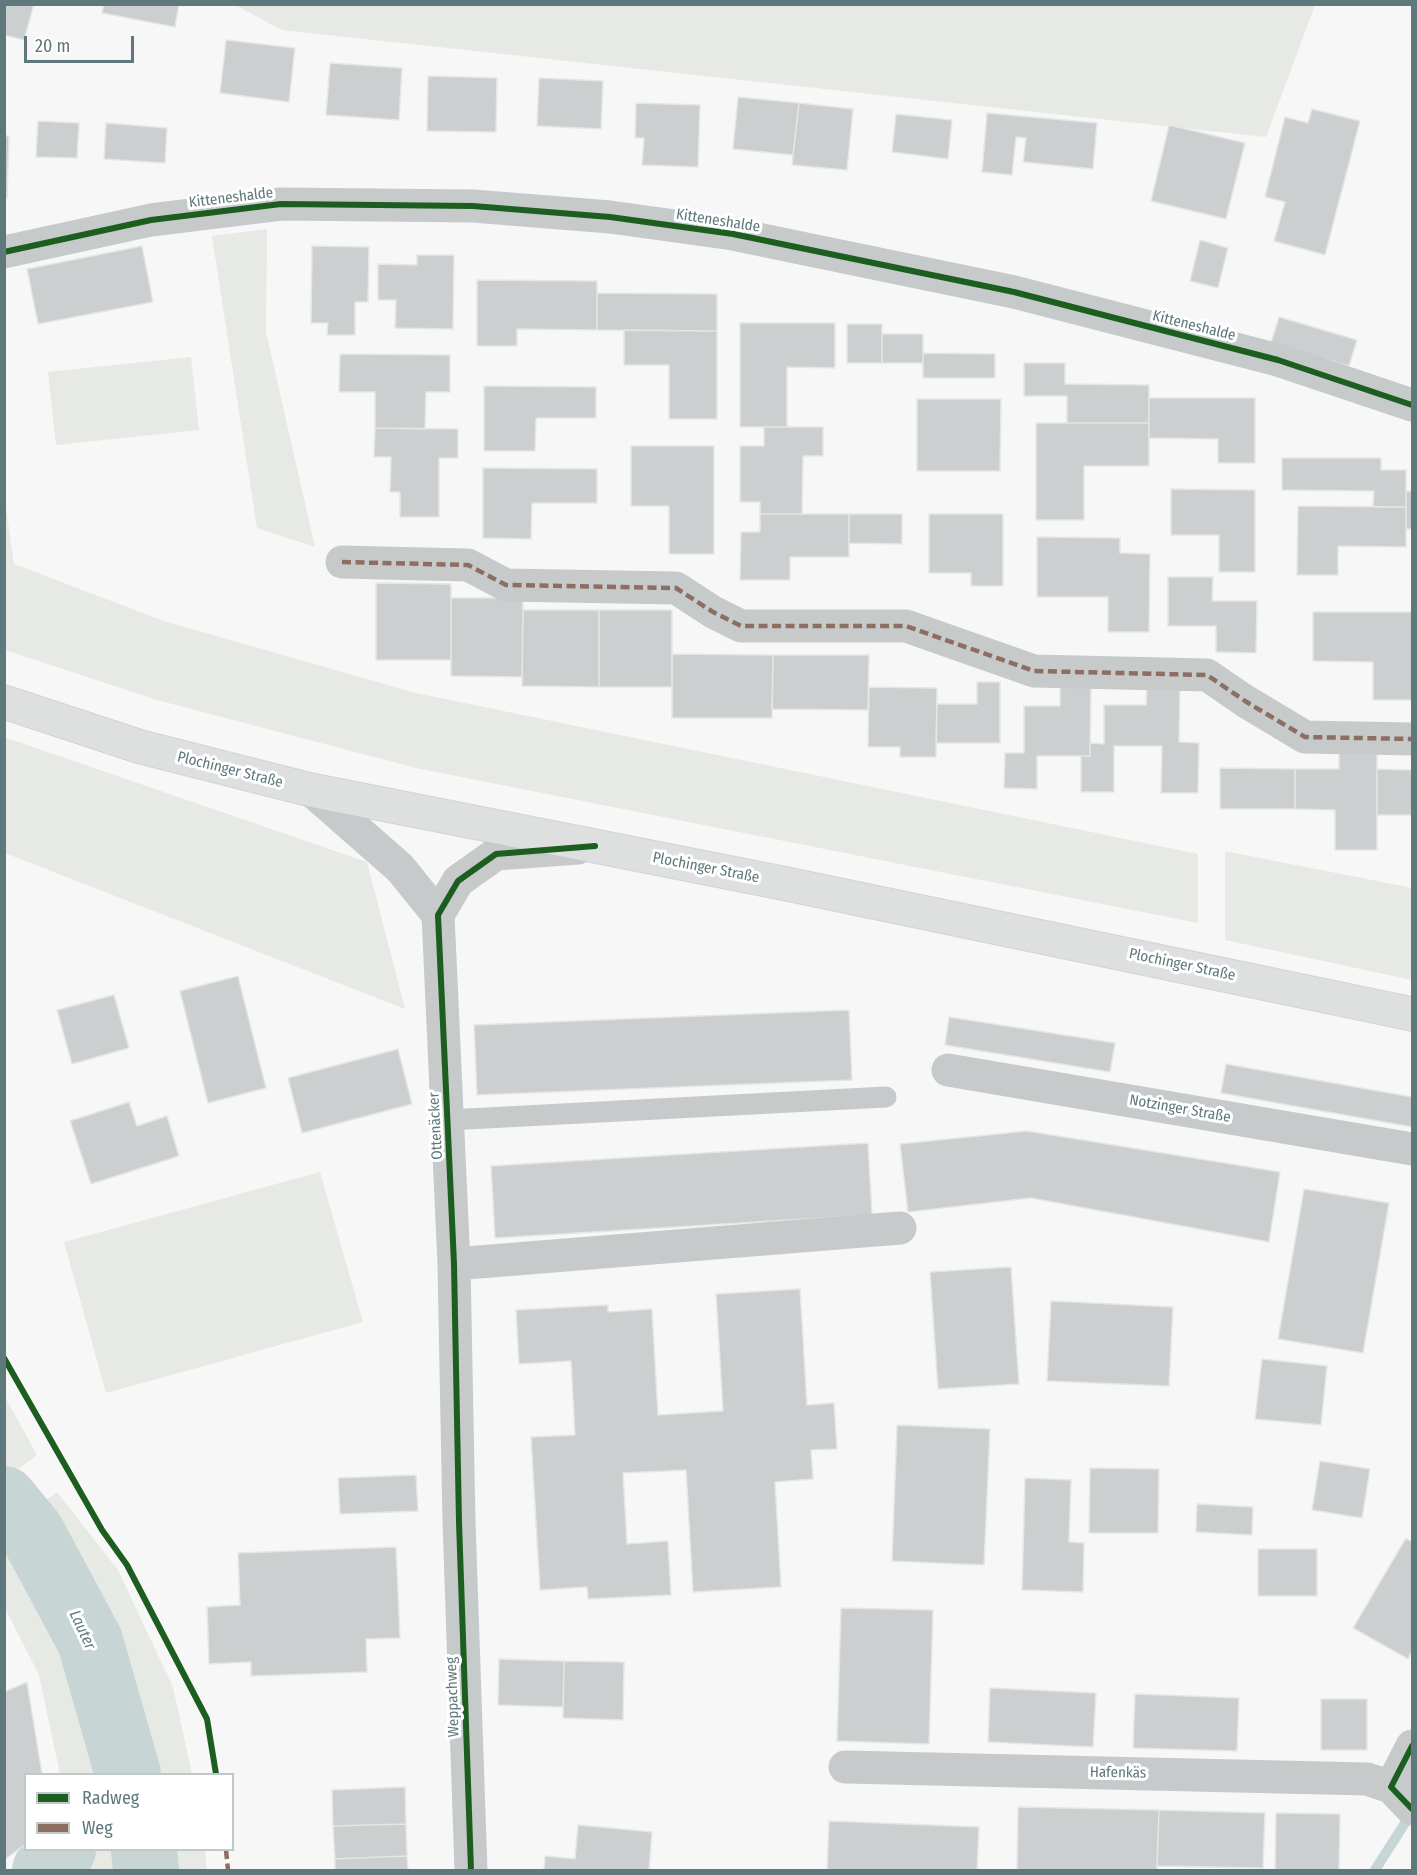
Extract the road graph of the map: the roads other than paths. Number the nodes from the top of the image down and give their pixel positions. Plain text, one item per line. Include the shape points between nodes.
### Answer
1 (4, 252) edge
2 (1413, 405) edge
3 (342, 562) dead end
4 (4, 702) edge
5 (1413, 739) edge
6 (311, 790) junction
7 (595, 846) junction
8 (438, 915) junction
9 (1413, 1014) edge
10 (948, 1070) dead end
11 (886, 1097) dead end
12 (448, 1120) junction
13 (1413, 1149) edge
14 (900, 1228) dead end
15 (454, 1264) junction
16 (459, 1522) joint
17 (1413, 1746) edge
18 (845, 1767) dead end
19 (1401, 1797) edge
20 (471, 1870) edge

1 - 2 street, Kitteneshalde via 151,220 281,204 473,206 610,217 734,234 1014,292 1278,360
3 - 5 street via 468,565 506,585 676,588 741,626 906,626 1034,671 1207,675 1305,736
4 - 6 main road, Plochinger Straße via 141,747
6 - 7 main road, Plochinger Straße
6 - 8 street via 400,868
7 - 8 street via 496,854 458,881
7 - 9 main road, Plochinger Straße
8 - 12 street, Ottenäcker
10 - 13 street, Notzinger Straße
11 - 12 lane
12 - 15 street, Ottenäcker
14 - 15 street
15 - 16 street, Ottenäcker
16 - 20 street, Weppachweg
17 - 19 street
18 - 19 street, Hafenkäs via 1367,1779

